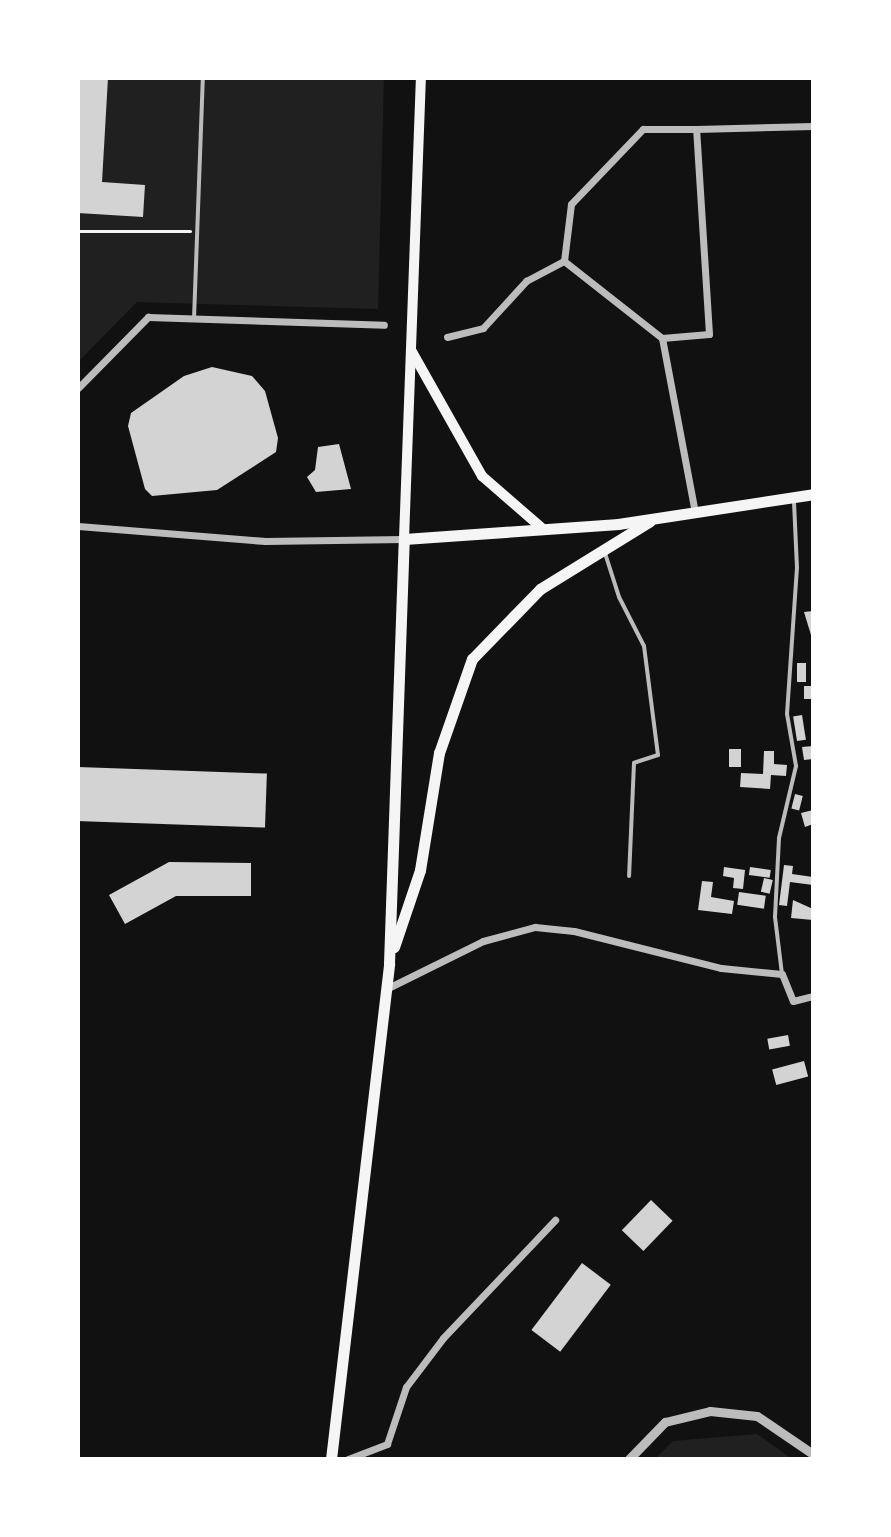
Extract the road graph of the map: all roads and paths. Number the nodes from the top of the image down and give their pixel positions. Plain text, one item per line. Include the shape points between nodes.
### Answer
1 (203, 78) edge
2 (421, 78) edge
3 (813, 126) edge
4 (696, 129) junction
5 (78, 231) edge
6 (197, 231) junction
7 (564, 261) junction
8 (194, 319) junction
9 (384, 325) dead end
10 (447, 337) dead end
11 (662, 338) junction
12 (411, 349) junction
13 (78, 388) edge
14 (813, 494) edge
15 (794, 497) junction
16 (695, 512) junction
17 (657, 518) junction
18 (78, 526) edge
19 (543, 529) junction
20 (404, 539) junction
21 (603, 548) junction
22 (629, 876) dead end
23 (389, 963) junction
24 (782, 974) junction
25 (386, 989) junction
26 (813, 996) edge
27 (555, 1220) dead end
28 (813, 1454) edge
29 (331, 1459) edge
30 (348, 1459) edge
31 (629, 1459) edge

1 - 6 lane
2 - 12 main road
3 - 4 street
4 - 7 street via 643,129 571,204
4 - 11 street via 709,334
5 - 6 path
6 - 8 lane
7 - 10 street via 526,281 483,328
7 - 11 street
8 - 9 street
8 - 13 street via 148,317
11 - 16 street
12 - 19 main road via 482,476
12 - 20 main road
14 - 15 main road
15 - 16 main road
15 - 24 lane via 797,568 787,714 796,766 779,838 775,917
16 - 17 main road
17 - 19 main road
17 - 21 main road
18 - 20 street via 265,541
19 - 20 main road
20 - 23 main road
21 - 22 lane via 619,597 644,646 658,755 634,763
21 - 23 main road via 540,589 472,659 439,753 420,870
23 - 25 main road
24 - 25 street via 721,968 574,931 535,927 483,941
24 - 26 street via 793,1001
25 - 29 main road
27 - 30 street via 443,1338 406,1387 387,1444
28 - 31 street via 757,1416 710,1411 665,1422

